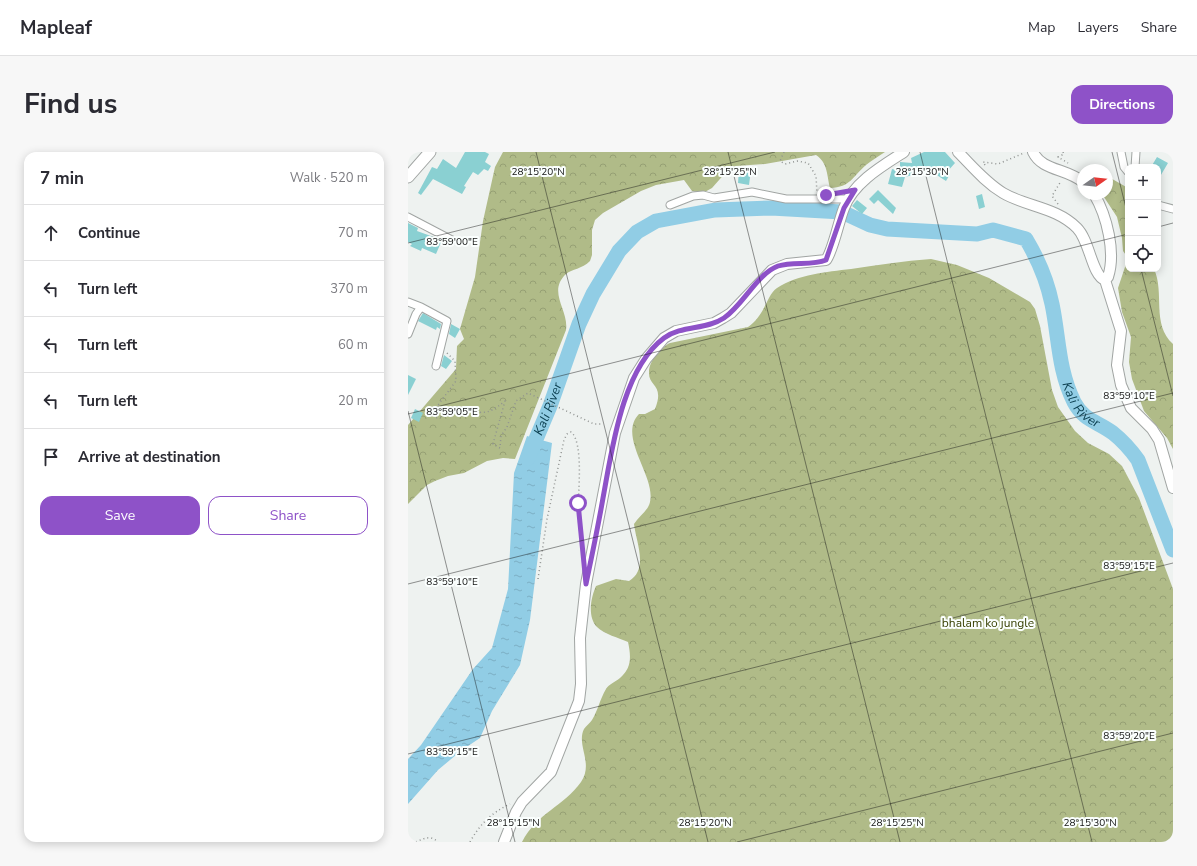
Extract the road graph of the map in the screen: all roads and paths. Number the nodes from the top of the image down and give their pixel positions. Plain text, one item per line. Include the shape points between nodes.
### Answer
1 (430, 152) edge
2 (784, 152) edge
3 (904, 152) edge
4 (958, 152) edge
5 (1025, 152) edge
6 (1033, 152) edge
7 (1063, 152) edge
8 (1121, 152) edge
9 (1136, 152) edge
10 (1135, 164) edge
11 (1125, 168) edge
12 (1066, 171) junction
13 (977, 172) junction
14 (408, 177) edge
15 (1077, 178) edge
16 (819, 197) dead end
17 (1097, 200) edge
18 (846, 204) junction
19 (670, 205) dead end
20 (1059, 205) dead end
21 (1161, 206) edge
22 (1173, 209) edge
23 (408, 217) edge
24 (452, 240) dead end
25 (1105, 280) junction
26 (408, 302) edge
27 (421, 307) junction
28 (408, 334) edge
29 (442, 350) junction
30 (436, 366) dead end
31 (601, 424) dead end
32 (1173, 488) edge
33 (583, 554) dead end
34 (538, 579) dead end
35 (514, 801) dead end
36 (416, 842) edge
37 (438, 842) edge
38 (470, 842) edge
39 (504, 842) edge

1 - 14 main road
2 - 16 path via 780,161 785,164 808,163 816,176
3 - 18 main road via 875,172 855,190
4 - 13 main road
5 - 13 path via 998,164 983,162 986,169
6 - 12 main road via 1047,166
7 - 12 path via 1064,154 1058,157 1068,164
8 - 11 street
9 - 10 street
12 - 15 main road
12 - 20 path via 1052,196
13 - 25 main road via 1003,193 1067,219 1084,237 1096,272
17 - 25 main road via 1110,241 1111,265
18 - 19 street via 786,199 752,192 714,198 693,196
18 - 39 main road via 828,258 823,261 787,264 772,270 731,313 714,323 676,331 664,338 634,378 615,433 586,584 580,638 579,701 551,772 522,802
21 - 22 street
23 - 24 street
25 - 32 main road via 1121,331 1117,365 1121,385 1131,408 1159,440
26 - 27 street
27 - 28 street
27 - 29 street via 447,321
29 - 30 street
29 - 31 path via 455,361 456,381 438,405 435,418 463,413 481,414 491,411 504,401 493,444 500,448 501,436 508,427 516,401 528,392 594,424
33 - 34 path via 578,511 580,470 575,439 569,432 564,440 547,519
35 - 38 path via 487,818
36 - 37 path via 428,838

